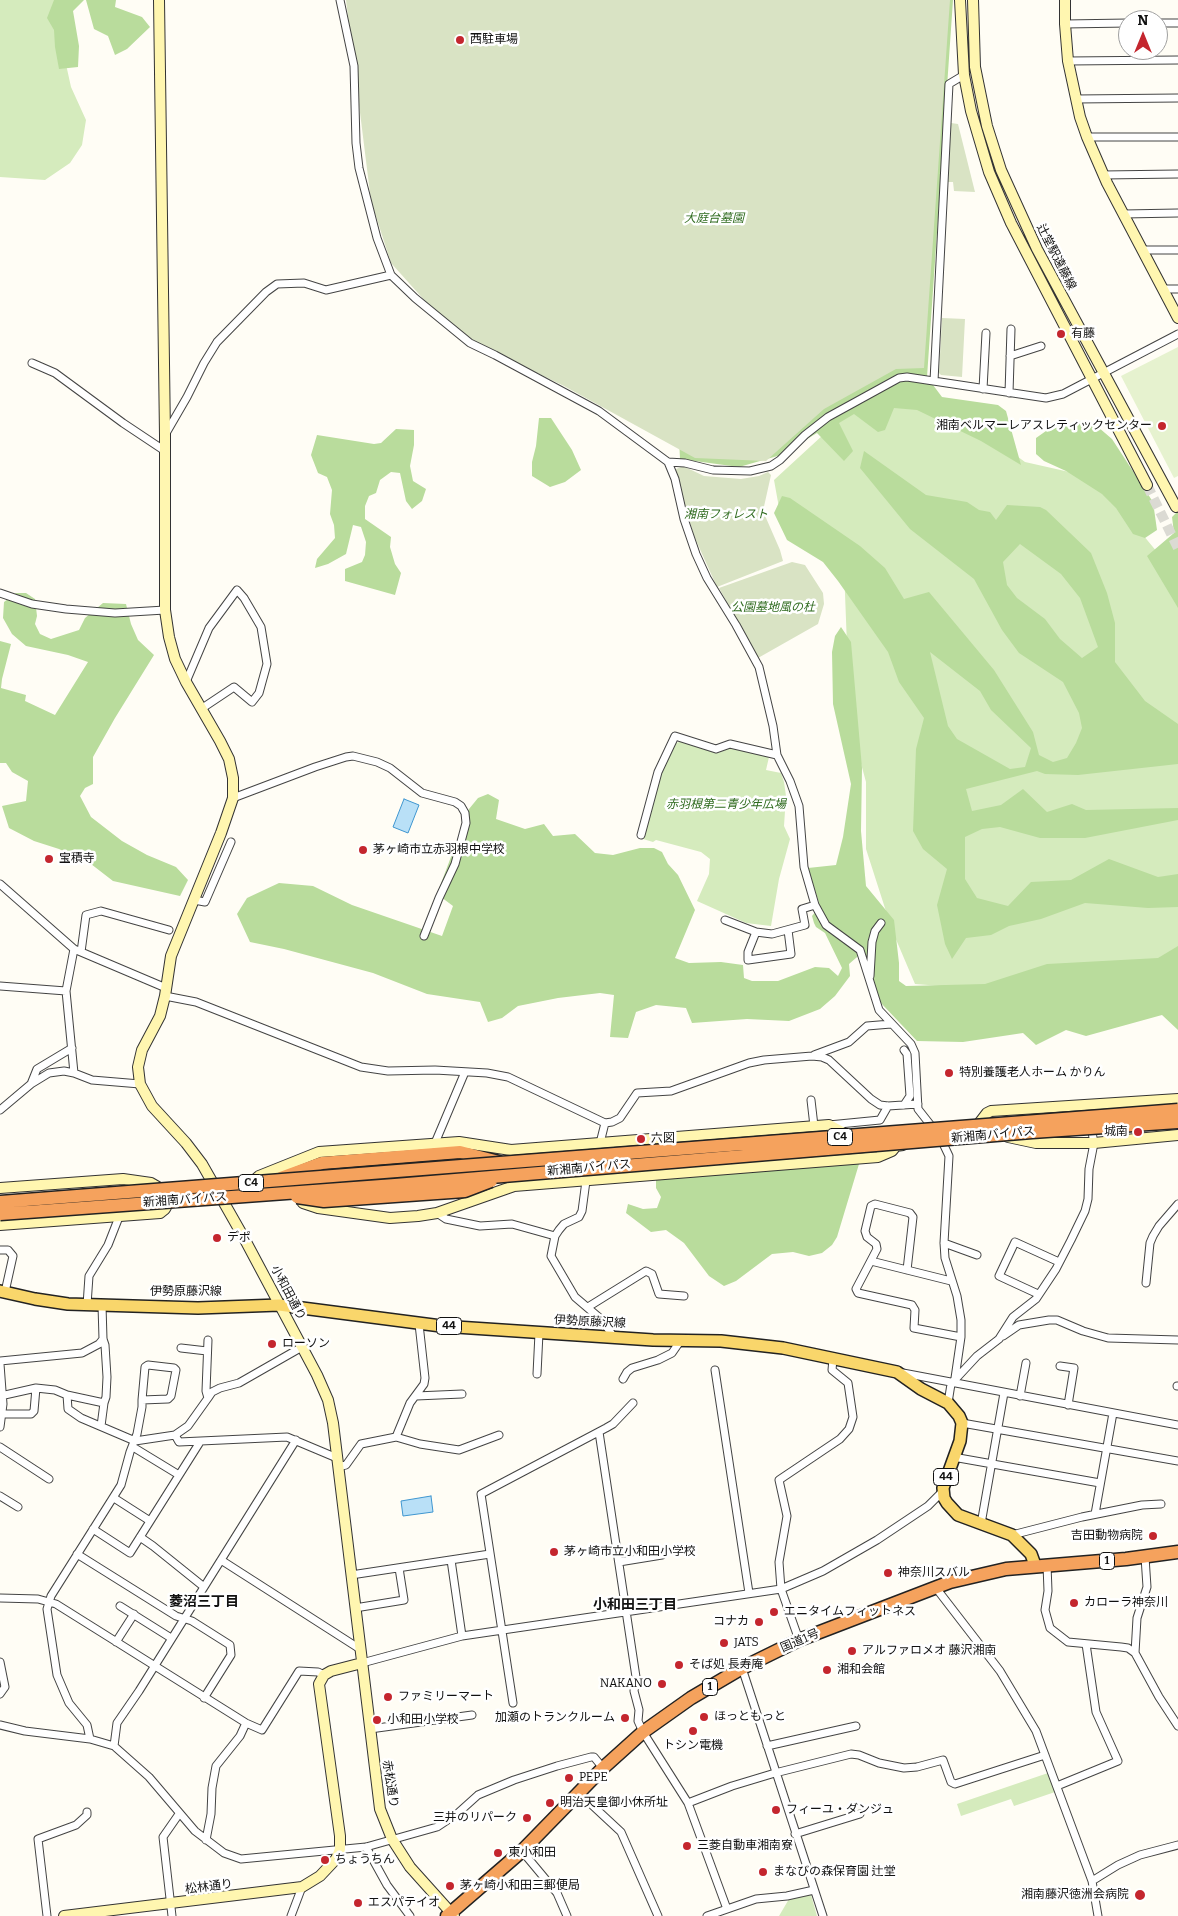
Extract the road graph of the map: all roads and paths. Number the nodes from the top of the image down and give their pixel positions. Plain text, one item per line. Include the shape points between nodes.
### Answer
1 (159, 0) edge
2 (340, 0) edge
3 (960, 0) edge
4 (973, 0) edge
5 (1065, 0) edge
6 (1118, 23) edge
7 (1065, 24) junction
8 (1178, 60) edge
9 (1068, 61) junction
10 (964, 74) junction
11 (1178, 98) edge
12 (1076, 99) junction
13 (1087, 137) junction
14 (1178, 137) edge
15 (1178, 174) edge
16 (1103, 175) junction
17 (1178, 213) edge
18 (1124, 214) junction
19 (1143, 250) junction
20 (1178, 250) edge
21 (391, 275) junction
22 (1163, 289) junction
23 (1178, 289) edge
24 (1178, 318) edge
25 (1011, 329) dead end
26 (986, 333) dead end
27 (1178, 334) edge
28 (1041, 346) dead end
29 (1010, 356) junction
30 (32, 363) dead end
31 (1103, 374) junction
32 (1092, 380) junction
33 (934, 381) junction
34 (983, 389) junction
35 (1009, 393) junction
36 (165, 436) junction
37 (165, 451) junction
38 (668, 462) junction
39 (1147, 485) tunnel mouth
40 (1176, 507) dead end
41 (2, 595) edge
42 (165, 610) junction
43 (186, 682) junction
44 (201, 709) junction
45 (777, 755) junction
46 (233, 798) junction
47 (641, 835) dead end
48 (231, 842) dead end
49 (1, 885) edge
50 (194, 900) junction
51 (815, 905) junction
52 (725, 920) dead end
53 (881, 923) dead end
54 (169, 930) dead end
55 (788, 930) junction
56 (756, 932) junction
57 (424, 936) dead end
58 (77, 951) junction
59 (870, 982) junction
60 (0, 986) edge
61 (66, 991) junction
62 (166, 992) junction
63 (891, 1024) junction
64 (72, 1048) junction
65 (904, 1050) dead end
66 (812, 1056) junction
67 (465, 1072) junction
68 (74, 1073) junction
69 (31, 1084) junction
70 (140, 1084) junction
71 (1178, 1099) edge
72 (811, 1100) dead end
73 (918, 1104) junction
74 (904, 1105) junction
75 (1088, 1105) junction
76 (1, 1106) edge
77 (888, 1106) junction
78 (1178, 1110) edge
79 (1178, 1122) edge
80 (605, 1123) junction
81 (829, 1125) junction
82 (814, 1126) junction
83 (1178, 1135) edge
84 (855, 1139) junction
85 (941, 1139) junction
86 (435, 1143) junction
87 (600, 1143) junction
88 (1094, 1143) junction
89 (855, 1159) junction
90 (259, 1176) junction
91 (138, 1181) junction
92 (586, 1181) junction
93 (274, 1187) junction
94 (0, 1188) edge
95 (262, 1190) junction
96 (228, 1191) junction
97 (217, 1192) junction
98 (175, 1194) junction
99 (0, 1202) edge
100 (1178, 1204) edge
101 (437, 1213) junction
102 (0, 1214) edge
103 (124, 1216) junction
104 (0, 1226) edge
105 (555, 1236) junction
106 (944, 1244) junction
107 (0, 1250) edge
108 (977, 1255) dead end
109 (871, 1261) junction
110 (1060, 1262) junction
111 (907, 1270) junction
112 (951, 1281) junction
113 (1146, 1282) dead end
114 (3, 1292) edge
115 (1038, 1294) junction
116 (684, 1296) dead end
117 (87, 1305) junction
118 (102, 1305) junction
119 (280, 1305) junction
120 (588, 1307) junction
121 (419, 1324) junction
122 (540, 1333) junction
123 (613, 1336) junction
124 (961, 1337) junction
125 (103, 1339) junction
126 (208, 1340) dead end
127 (681, 1340) junction
128 (1178, 1340) edge
129 (991, 1346) junction
130 (302, 1347) junction
131 (181, 1348) dead end
132 (206, 1351) junction
133 (833, 1359) junction
134 (0, 1362) edge
135 (1026, 1363) dead end
136 (1060, 1366) dead end
137 (715, 1370) dead end
138 (897, 1372) junction
139 (537, 1374) dead end
140 (623, 1379) dead end
141 (953, 1381) junction
142 (36, 1388) junction
143 (1004, 1393) junction
144 (462, 1394) dead end
145 (67, 1395) junction
146 (1, 1396) edge
147 (416, 1396) junction
148 (1020, 1396) junction
149 (208, 1398) junction
150 (142, 1400) junction
151 (104, 1403) junction
152 (633, 1403) dead end
153 (948, 1403) junction
154 (1068, 1405) junction
155 (1113, 1413) junction
156 (2, 1414) junction
157 (962, 1423) junction
158 (1178, 1425) edge
159 (101, 1426) junction
160 (0, 1427) edge
161 (998, 1429) junction
162 (599, 1432) junction
163 (175, 1435) junction
164 (499, 1435) dead end
165 (396, 1437) junction
166 (296, 1440) junction
167 (200, 1442) junction
168 (134, 1444) junction
169 (0, 1447) edge
170 (1107, 1448) junction
171 (953, 1457) junction
172 (1178, 1461) edge
173 (338, 1462) junction
174 (992, 1464) junction
175 (179, 1475) junction
176 (48, 1479) dead end
177 (1100, 1483) junction
178 (942, 1492) junction
179 (0, 1496) edge
180 (114, 1498) junction
181 (1161, 1504) dead end
182 (18, 1507) dead end
183 (1094, 1514) junction
184 (150, 1521) junction
185 (981, 1524) junction
186 (93, 1529) junction
187 (1012, 1535) junction
188 (140, 1538) junction
189 (1178, 1552) edge
190 (77, 1554) junction
191 (490, 1554) junction
192 (662, 1556) dead end
193 (1145, 1557) junction
194 (221, 1560) junction
195 (451, 1560) junction
196 (618, 1562) junction
197 (1041, 1565) junction
198 (399, 1568) junction
199 (351, 1575) junction
200 (204, 1587) junction
201 (936, 1588) junction
202 (781, 1589) junction
203 (749, 1593) junction
204 (0, 1598) edge
205 (49, 1601) junction
206 (120, 1606) dead end
207 (355, 1608) junction
208 (626, 1611) junction
209 (134, 1614) junction
210 (184, 1619) junction
211 (502, 1630) junction
212 (462, 1636) junction
213 (171, 1638) junction
214 (799, 1640) junction
215 (116, 1642) junction
216 (1086, 1644) junction
217 (360, 1649) junction
218 (1136, 1653) junction
219 (0, 1662) edge
220 (362, 1663) junction
221 (154, 1666) junction
222 (742, 1668) junction
223 (324, 1675) junction
224 (0, 1694) edge
225 (204, 1698) junction
226 (513, 1703) dead end
227 (472, 1715) dead end
228 (246, 1723) junction
229 (0, 1726) edge
230 (856, 1726) dead end
231 (1178, 1726) edge
232 (370, 1729) junction
233 (643, 1732) junction
234 (90, 1739) junction
235 (114, 1746) junction
236 (766, 1746) junction
237 (1045, 1755) junction
238 (603, 1768) junction
239 (775, 1773) junction
240 (1057, 1786) junction
241 (578, 1792) junction
242 (688, 1803) junction
243 (87, 1812) dead end
244 (179, 1814) junction
245 (860, 1814) dead end
246 (795, 1834) junction
247 (392, 1839) junction
248 (206, 1840) junction
249 (1178, 1845) edge
250 (366, 1847) junction
251 (340, 1849) junction
252 (522, 1851) junction
253 (1092, 1881) junction
254 (302, 1887) junction
255 (814, 1890) junction
256 (170, 1904) junction
257 (727, 1909) junction
258 (451, 1915) edge
259 (47, 1916) edge
260 (64, 1916) edge
261 (172, 1916) edge
262 (291, 1916) edge
263 (410, 1916) edge
264 (567, 1916) edge
265 (658, 1916) edge
266 (708, 1916) edge
267 (823, 1916) edge
268 (1098, 1916) edge

1 - 36 street
2 - 21 street via 354,66 359,168 377,238
3 - 10 street, 辻堂駅遠藤線
4 - 31 street, 辻堂駅遠藤線 via 975,67 987,126 1001,170 1037,249
5 - 7 street
6 - 7 street
7 - 9 street
8 - 9 street
9 - 12 street
10 - 32 street, 辻堂駅遠藤線 via 979,142 999,198
10 - 33 street via 950,84
11 - 12 street
12 - 13 street
13 - 14 street
13 - 16 street
15 - 16 street
16 - 18 street
17 - 18 street
18 - 19 street
19 - 20 street
19 - 22 street
21 - 36 street via 326,290 304,284 277,284 271,288 217,342
21 - 38 street via 470,343 599,411
22 - 23 street
22 - 24 street
25 - 29 street
26 - 34 street
27 - 31 street
28 - 29 street
29 - 35 street
30 - 37 street via 55,373
31 - 32 street
31 - 40 street, 辻堂駅遠藤線
32 - 35 street via 1046,398
32 - 39 street, 辻堂駅遠藤線
33 - 34 street
33 - 38 street via 907,376 899,378 828,417 770,466 750,470 713,470
34 - 35 street
36 - 37 street
37 - 42 street
38 - 45 street via 684,519 707,578 759,668 774,726
41 - 42 street via 32,604 115,614
42 - 43 street via 175,659
43 - 44 street
43 - 44 street via 209,628 237,590 261,627 267,664 259,693 252,702 234,687
44 - 46 street via 229,759
45 - 47 street via 730,744 716,749 675,736 658,772
45 - 51 street via 799,806 804,867
46 - 50 street, 小和田通り
46 - 57 street via 354,756 390,768 422,793 461,806 466,823 454,864
48 - 50 street via 205,902
49 - 58 street
50 - 62 street, 小和田通り via 170,956
51 - 55 street via 802,909 805,925
51 - 59 street via 826,925 860,950
52 - 56 street
53 - 59 street via 872,942
54 - 58 street via 101,911 86,915
55 - 56 street via 772,934
55 - 56 street via 792,954 748,960
58 - 61 street
58 - 62 street
59 - 63 street via 879,1010
60 - 61 street
61 - 64 street
62 - 67 street via 361,1067 388,1071
62 - 70 street, 小和田通り via 155,1026 142,1050 138,1067
63 - 66 street via 867,1026 848,1042
63 - 73 street via 907,1039 915,1053
64 - 68 street
64 - 69 street via 36,1069
65 - 74 street via 910,1096
66 - 77 street via 829,1060 871,1099
66 - 80 street via 749,1063 671,1091 637,1093 620,1118
67 - 80 street via 515,1079
67 - 86 street
68 - 69 street via 49,1073
68 - 70 street via 92,1080
69 - 76 street
70 - 97 street, 小和田通り via 152,1106 202,1164
71 - 75 street
72 - 82 street
73 - 74 street
73 - 85 street via 918,1109
74 - 77 street
75 - 85 street via 991,1111 970,1134
75 - 88 street
77 - 81 street via 880,1120
78 - 93 highway, 新湘南バイパス / C4, bridge via 502,1162
79 - 93 highway, 新湘南バイパス / C4, bridge via 504,1176 465,1191 413,1195 324,1201
80 - 87 street
81 - 82 street
81 - 84 street
82 - 87 street
83 - 88 street
84 - 85 street via 863,1143
84 - 89 street
85 - 88 street via 1011,1137 1036,1143
85 - 89 street via 896,1146 886,1155
85 - 106 street via 949,1156
86 - 87 street via 464,1142 504,1150
86 - 90 street via 319,1152
88 - 110 street via 1087,1205
89 - 92 street
90 - 95 street via 256,1184
90 - 96 street via 245,1188
91 - 94 street
91 - 98 street
91 - 103 street via 142,1187 142,1206
92 - 101 street via 514,1186
92 - 105 street via 580,1217 564,1224
93 - 99 highway, 新湘南バイパス / C4, bridge
93 - 102 highway, 新湘南バイパス / C4, bridge
95 - 96 street
95 - 101 street via 290,1190 310,1207 327,1210 390,1218
96 - 97 street
97 - 98 street
97 - 119 street, 小和田通り
98 - 103 street via 160,1213
100 - 113 street via 1153,1236
101 - 105 street via 446,1219 480,1226 512,1224
103 - 104 street
103 - 117 street via 89,1276
105 - 120 street via 551,1256 575,1297
106 - 108 street
106 - 112 street
107 - 114 street via 8,1250 13,1256
109 - 111 street
109 - 111 street via 877,1249 865,1231 871,1206 876,1204 910,1213
109 - 124 street via 856,1289 858,1293 912,1305 915,1310 914,1328
110 - 115 street
110 - 115 street via 1016,1242 999,1276
111 - 112 street
112 - 124 street via 960,1308
114 - 117 main road, 伊勢原藤沢線 / 44 via 50,1302
115 - 129 street via 1032,1304 1013,1317
116 - 120 street via 659,1294 652,1274 646,1272
117 - 118 main road, 伊勢原藤沢線 / 44
118 - 119 main road, 伊勢原藤沢線 / 44 via 198,1308
118 - 125 street
119 - 121 main road, 伊勢原藤沢線 / 44
119 - 130 street, 小和田通り
120 - 123 street
121 - 122 main road, 伊勢原藤沢線 / 44
121 - 147 street via 426,1371 424,1384
122 - 123 main road, 伊勢原藤沢線 / 44
122 - 139 street
123 - 127 main road, 伊勢原藤沢線 / 44
124 - 141 street
125 - 134 street via 82,1353
125 - 151 street via 107,1377
126 - 132 street
127 - 133 main road, 伊勢原藤沢線 / 44 via 756,1344
127 - 140 street via 672,1353 632,1368
128 - 129 street via 1108,1338 1049,1320 1019,1325
129 - 141 street
130 - 149 street via 239,1383 212,1392
130 - 173 street, 小和田通り via 328,1400
131 - 132 street
132 - 149 street
133 - 138 main road, 伊勢原藤沢線 / 44
133 - 202 street via 832,1370 848,1383 852,1422 840,1439 779,1480 787,1516 779,1562
134 - 146 street
135 - 148 street
136 - 154 street via 1074,1368
137 - 203 street
138 - 141 street
138 - 153 main road, 伊勢原藤沢線 / 44
141 - 143 street
141 - 153 street
142 - 145 street
142 - 146 street
142 - 156 street via 31,1414
143 - 148 street
143 - 161 street
144 - 147 street
145 - 151 street
145 - 159 street via 68,1409 80,1418
146 - 156 street
147 - 165 street
148 - 154 street
149 - 163 street via 188,1426
150 - 150 street via 168,1399 176,1370 145,1367
150 - 168 street
151 - 159 street
152 - 162 street via 613,1424
153 - 157 main road, 伊勢原藤沢線 / 44
154 - 155 street
155 - 158 street
155 - 170 street
156 - 160 street
157 - 161 street
157 - 171 main road, 44 via 960,1441
159 - 168 street
161 - 170 street
161 - 174 street
162 - 191 street via 481,1494
162 - 196 street
163 - 167 street via 179,1442
163 - 168 street
164 - 165 street via 459,1450
165 - 173 street via 361,1444 346,1465
166 - 167 street via 287,1437
166 - 173 street
166 - 194 street
167 - 175 street
168 - 175 street
168 - 180 street
169 - 176 street
170 - 172 street
170 - 177 street
171 - 174 street
171 - 178 main road, 44
173 - 199 street, 小和田通り
174 - 177 street
174 - 185 street
175 - 184 street
177 - 183 street
178 - 185 main road, 44 via 958,1515
178 - 202 street via 928,1506 877,1540 823,1571
179 - 182 street
180 - 184 street
180 - 186 street
181 - 183 street
183 - 187 street
184 - 188 street
185 - 187 main road, 44
186 - 188 street via 130,1553
186 - 190 street
187 - 197 main road, 44
188 - 200 street
189 - 193 highway, 国道1号 / 1
190 - 205 street
190 - 210 street
191 - 195 street
191 - 211 street
192 - 196 street
193 - 197 highway, 国道1号 / 1
193 - 218 street via 1147,1587 1137,1618
194 - 200 street
194 - 217 street
195 - 198 street
195 - 212 street
196 - 208 street
197 - 201 highway, 国道1号 / 1 via 977,1575
197 - 216 street via 1048,1591 1045,1610 1050,1628 1068,1642
198 - 199 street
198 - 207 street via 404,1600
199 - 207 street, 小和田通り
200 - 210 street
201 - 214 highway, 国道1号 / 1
201 - 237 street via 1000,1671 1036,1731
202 - 203 street
202 - 214 street
203 - 208 street
204 - 205 street
205 - 215 street
205 - 234 street via 57,1675 69,1703 87,1725
206 - 209 street
207 - 217 street, 小和田通り
208 - 211 street
208 - 233 street via 636,1677 634,1691 638,1721
209 - 213 street
209 - 215 street
210 - 213 street
210 - 225 street via 230,1645 231,1655
211 - 212 street
211 - 226 street
212 - 220 street
213 - 221 street
214 - 222 highway, 国道1号 / 1
215 - 221 street
216 - 218 street via 1128,1648
216 - 240 street via 1096,1712 1118,1761
217 - 220 street, 小和田通り
218 - 231 street
219 - 224 street via 5,1688
220 - 223 street
220 - 232 street, 赤松通り
221 - 225 street
221 - 235 street via 117,1723
222 - 233 highway, 国道1号 / 1
222 - 236 street
223 - 228 street via 299,1671 262,1730
223 - 251 street via 320,1679 319,1690
225 - 228 street
227 - 232 street
228 - 248 street via 240,1736 216,1766
229 - 234 street
230 - 236 street
232 - 247 street, 赤松通り via 380,1810
233 - 238 highway, 国道1号 / 1
233 - 242 street
234 - 235 street
235 - 244 street via 149,1777
236 - 239 street
237 - 239 street via 955,1784 951,1782 943,1760 904,1768 851,1754
237 - 240 street
238 - 241 highway, 国道1号 / 1
238 - 247 street via 591,1757 540,1772 478,1795 437,1827
239 - 242 street
239 - 246 street
240 - 253 street
241 - 252 highway, 国道1号 / 1
241 - 265 street via 621,1832
242 - 257 street
243 - 259 street via 76,1825 38,1839
244 - 248 street
244 - 256 street via 163,1837
245 - 246 street
246 - 255 street
247 - 250 street
247 - 258 street, 赤松通り via 410,1867
248 - 251 street via 241,1860
249 - 253 street via 1140,1855
250 - 251 street
250 - 263 street via 387,1885
251 - 254 street, 松林通り via 328,1869
252 - 258 highway, 国道1号 / 1
252 - 264 street via 557,1894
253 - 268 street
254 - 256 street, 松林通り
254 - 262 street
255 - 257 street via 756,1899
255 - 267 street
256 - 260 street, 松林通り
256 - 261 street
257 - 266 street

